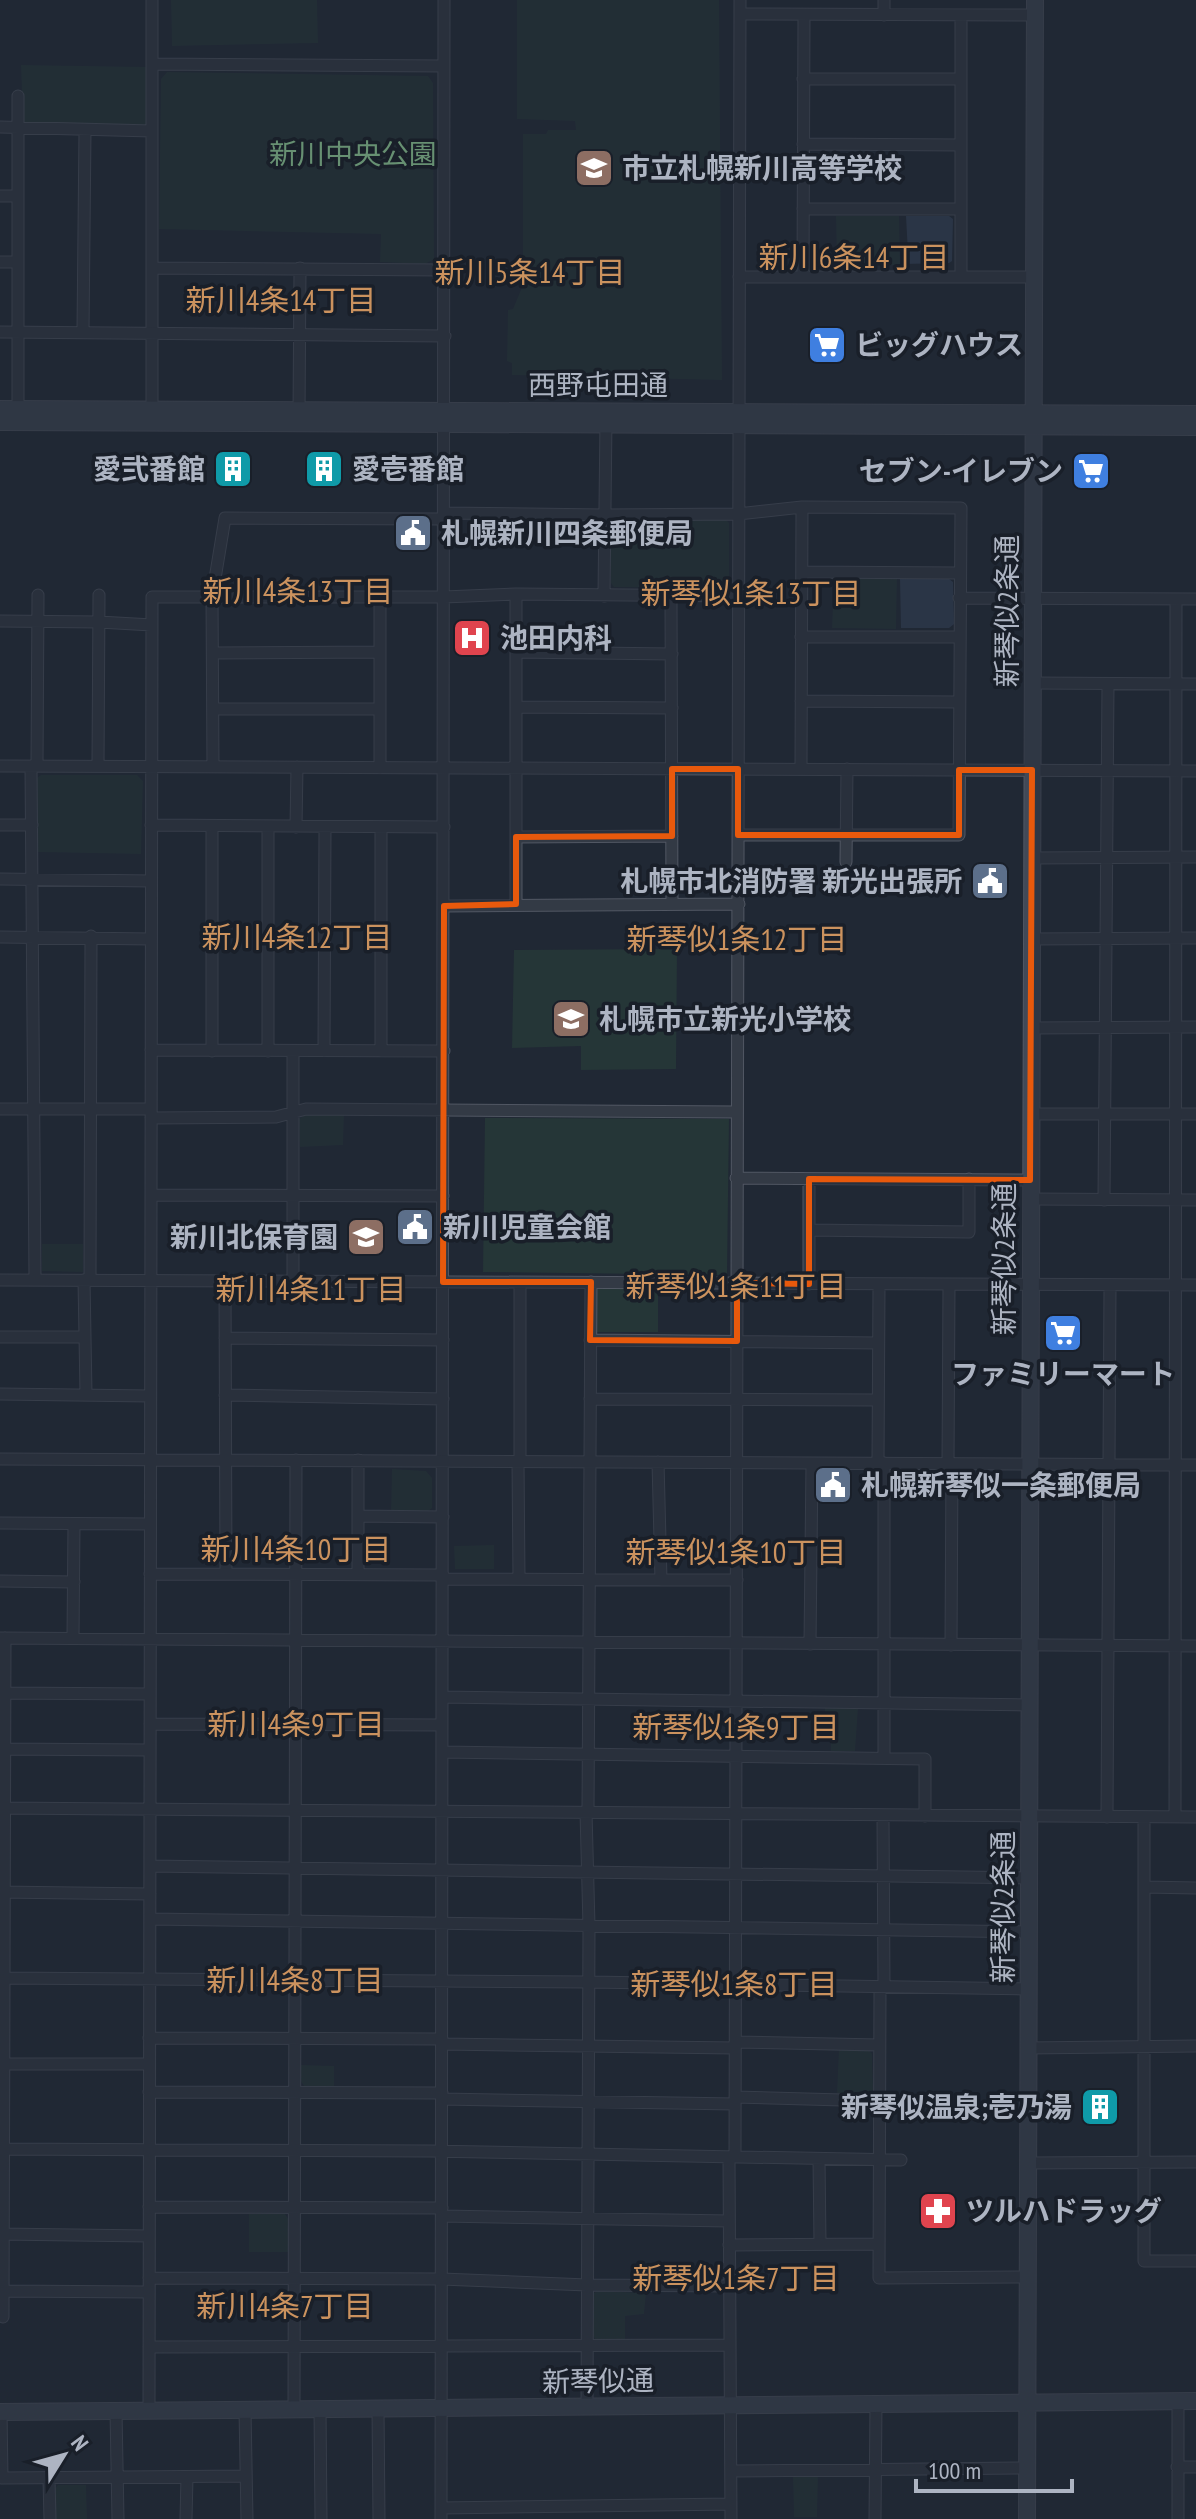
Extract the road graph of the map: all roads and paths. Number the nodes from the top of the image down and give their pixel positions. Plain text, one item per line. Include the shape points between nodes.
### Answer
1 (152, 0) edge
2 (444, 0) edge
3 (740, 0) edge
4 (884, 0) edge
5 (1035, 8) edge
6 (740, 14) junction
7 (804, 15) junction
8 (884, 15) junction
9 (961, 15) junction
10 (152, 64) junction
11 (444, 66) junction
12 (803, 79) junction
13 (961, 79) junction
14 (18, 96) dead end
15 (0, 127) edge
16 (18, 128) junction
17 (85, 130) junction
18 (152, 131) junction
19 (803, 144) junction
20 (961, 145) junction
21 (0, 196) edge
22 (18, 196) junction
23 (803, 209) junction
24 (961, 209) junction
25 (0, 262) edge
26 (18, 262) junction
27 (152, 268) junction
28 (300, 268) junction
29 (445, 270) junction
30 (739, 277) junction
31 (803, 277) junction
32 (961, 277) junction
33 (1034, 277) junction
34 (0, 332) edge
35 (18, 332) junction
36 (83, 332) junction
37 (152, 335) junction
38 (299, 335) junction
39 (445, 336) junction
40 (0, 409) edge
41 (1196, 414) edge
42 (18, 416) junction
43 (152, 416) junction
44 (299, 416) junction
45 (445, 417) junction
46 (606, 418) junction
47 (739, 418) junction
48 (1034, 420) junction
49 (0, 422) edge
50 (1196, 427) edge
51 (802, 507) junction
52 (738, 514) junction
53 (605, 515) junction
54 (444, 516) junction
55 (803, 572) junction
56 (959, 573) junction
57 (516, 594) junction
58 (38, 595) dead end
59 (99, 595) dead end
60 (604, 596) junction
61 (671, 596) junction
62 (737, 596) junction
63 (212, 597) junction
64 (380, 597) junction
65 (444, 597) junction
66 (959, 598) junction
67 (1033, 599) junction
68 (1176, 599) junction
69 (1196, 599) edge
70 (0, 621) edge
71 (37, 621) junction
72 (99, 622) junction
73 (152, 625) junction
74 (801, 637) junction
75 (959, 637) junction
76 (380, 652) junction
77 (516, 652) junction
78 (213, 653) junction
79 (672, 654) junction
80 (1032, 683) junction
81 (1177, 684) junction
82 (1196, 684) edge
83 (1108, 685) junction
84 (801, 701) junction
85 (959, 702) junction
86 (516, 707) junction
87 (672, 708) junction
88 (213, 709) junction
89 (380, 709) junction
90 (0, 766) edge
91 (34, 766) junction
92 (98, 766) junction
93 (151, 767) junction
94 (213, 767) junction
95 (297, 767) junction
96 (380, 768) junction
97 (444, 768) junction
98 (515, 769) junction
99 (672, 769) junction
100 (738, 769) junction
101 (801, 769) junction
102 (847, 769) junction
103 (959, 770) junction
104 (1032, 770) junction
105 (1108, 770) junction
106 (1177, 771) junction
107 (1196, 771) edge
108 (0, 825) edge
109 (32, 825) junction
110 (151, 825) junction
111 (212, 826) junction
112 (268, 826) junction
113 (296, 827) junction
114 (325, 827) junction
115 (444, 827) junction
116 (381, 828) junction
117 (847, 834) junction
118 (738, 835) junction
119 (672, 836) junction
120 (516, 837) junction
121 (1107, 857) junction
122 (1177, 857) junction
123 (1196, 857) edge
124 (1032, 858) junction
125 (846, 862) dead end
126 (0, 879) edge
127 (33, 879) junction
128 (151, 881) junction
129 (516, 904) junction
130 (672, 904) junction
131 (739, 904) junction
132 (444, 906) junction
133 (91, 936) junction
134 (0, 937) edge
135 (34, 937) junction
136 (1107, 938) junction
137 (1177, 938) junction
138 (1196, 938) edge
139 (151, 939) junction
140 (1031, 939) junction
141 (1177, 1026) junction
142 (1196, 1027) edge
143 (1031, 1028) junction
144 (1106, 1028) junction
145 (151, 1050) junction
146 (212, 1051) junction
147 (268, 1051) junction
148 (293, 1051) junction
149 (324, 1051) junction
150 (381, 1051) junction
151 (444, 1051) junction
152 (0, 1109) edge
153 (34, 1109) junction
154 (90, 1109) junction
155 (443, 1110) junction
156 (737, 1112) junction
157 (294, 1113) junction
158 (151, 1114) junction
159 (1031, 1114) junction
160 (1105, 1114) junction
161 (1176, 1114) junction
162 (1196, 1114) edge
163 (736, 1178) junction
164 (809, 1179) junction
165 (969, 1179) junction
166 (1030, 1180) junction
167 (293, 1194) junction
168 (151, 1195) junction
169 (443, 1196) junction
170 (1031, 1199) junction
171 (1104, 1200) junction
172 (1176, 1200) junction
173 (1196, 1200) edge
174 (809, 1230) junction
175 (0, 1280) edge
176 (35, 1280) junction
177 (87, 1280) junction
178 (150, 1280) junction
179 (225, 1280) junction
180 (293, 1280) junction
181 (443, 1282) junction
182 (591, 1282) junction
183 (520, 1283) junction
184 (737, 1283) junction
185 (809, 1284) junction
186 (879, 1285) junction
187 (949, 1285) junction
188 (1030, 1285) junction
189 (1177, 1285) junction
190 (1196, 1285) edge
191 (1110, 1286) junction
192 (0, 1337) edge
193 (85, 1337) junction
194 (225, 1338) junction
195 (443, 1340) junction
196 (590, 1340) junction
197 (737, 1341) junction
198 (878, 1343) junction
199 (0, 1394) edge
200 (86, 1394) junction
201 (225, 1395) junction
202 (150, 1396) junction
203 (443, 1399) junction
204 (590, 1399) junction
205 (737, 1400) junction
206 (878, 1400) junction
207 (0, 1459) edge
208 (150, 1460) junction
209 (224, 1460) junction
210 (296, 1460) junction
211 (358, 1460) junction
212 (443, 1460) junction
213 (519, 1461) junction
214 (589, 1462) junction
215 (658, 1462) junction
216 (736, 1463) junction
217 (812, 1463) junction
218 (881, 1463) junction
219 (950, 1464) junction
220 (1030, 1464) junction
221 (1107, 1465) junction
222 (1176, 1465) junction
223 (1196, 1465) edge
224 (358, 1516) junction
225 (443, 1517) junction
226 (0, 1523) edge
227 (74, 1524) junction
228 (150, 1524) junction
229 (226, 1573) junction
230 (150, 1574) junction
231 (297, 1574) junction
232 (358, 1574) junction
233 (443, 1577) junction
234 (519, 1578) junction
235 (590, 1579) junction
236 (661, 1580) junction
237 (737, 1580) junction
238 (0, 1581) edge
239 (74, 1582) junction
240 (2, 1638) edge
241 (73, 1638) junction
242 (150, 1639) junction
243 (296, 1639) junction
244 (442, 1640) junction
245 (589, 1642) junction
246 (736, 1643) junction
247 (810, 1644) junction
248 (884, 1644) junction
249 (951, 1645) junction
250 (1029, 1646) junction
251 (1108, 1646) junction
252 (1177, 1646) junction
253 (1196, 1646) edge
254 (2, 1693) edge
255 (150, 1694) junction
256 (442, 1697) junction
257 (589, 1699) junction
258 (736, 1701) junction
259 (885, 1703) junction
260 (1029, 1705) junction
261 (150, 1724) junction
262 (296, 1724) junction
263 (442, 1725) junction
264 (2, 1749) edge
265 (150, 1750) junction
266 (442, 1752) junction
267 (589, 1754) junction
268 (736, 1756) junction
269 (884, 1758) junction
270 (2, 1808) edge
271 (150, 1809) junction
272 (296, 1810) junction
273 (442, 1810) junction
274 (587, 1812) junction
275 (735, 1814) junction
276 (883, 1815) junction
277 (925, 1816) junction
278 (1029, 1817) junction
279 (1107, 1817) junction
280 (1144, 1817) junction
281 (1175, 1817) junction
282 (1196, 1817) edge
283 (150, 1866) junction
284 (296, 1868) junction
285 (442, 1868) junction
286 (587, 1871) junction
287 (735, 1874) junction
288 (884, 1875) junction
289 (1029, 1878) junction
290 (1145, 1887) junction
291 (1196, 1888) edge
292 (2, 1892) edge
293 (150, 1894) junction
294 (150, 1919) junction
295 (296, 1921) junction
296 (442, 1923) junction
297 (589, 1926) junction
298 (735, 1928) junction
299 (884, 1930) junction
300 (1029, 1932) junction
301 (2, 1978) edge
302 (149, 1979) junction
303 (295, 1980) junction
304 (442, 1981) junction
305 (589, 1982) junction
306 (735, 1985) junction
307 (882, 1988) junction
308 (1028, 1989) junction
309 (149, 2038) junction
310 (295, 2039) junction
311 (442, 2042) junction
312 (589, 2044) junction
313 (735, 2045) junction
314 (878, 2045) junction
315 (1144, 2046) junction
316 (1196, 2046) edge
317 (1028, 2048) junction
318 (2, 2064) edge
319 (149, 2064) junction
320 (149, 2092) junction
321 (296, 2092) junction
322 (442, 2096) junction
323 (589, 2100) junction
324 (735, 2101) junction
325 (878, 2101) junction
326 (1, 2149) edge
327 (149, 2150) junction
328 (295, 2150) junction
329 (442, 2151) junction
330 (588, 2155) junction
331 (732, 2157) junction
332 (819, 2159) junction
333 (878, 2160) junction
334 (901, 2160) dead end
335 (1144, 2162) junction
336 (1196, 2162) edge
337 (1028, 2163) junction
338 (149, 2207) junction
339 (295, 2207) junction
340 (442, 2212) junction
341 (588, 2221) junction
342 (729, 2221) junction
343 (2, 2234) edge
344 (149, 2236) junction
345 (820, 2243) junction
346 (879, 2244) junction
347 (729, 2245) junction
348 (1196, 2261) edge
349 (1028, 2277) junction
350 (149, 2278) junction
351 (296, 2279) junction
352 (442, 2279) junction
353 (587, 2285) junction
354 (729, 2286) junction
355 (2, 2291) edge
356 (149, 2292) junction
357 (3, 2317) dead end
358 (729, 2345) junction
359 (295, 2346) junction
360 (586, 2346) junction
361 (149, 2347) junction
362 (442, 2347) junction
363 (1178, 2401) junction
364 (1196, 2401) edge
365 (1027, 2403) junction
366 (876, 2404) junction
367 (730, 2405) junction
368 (587, 2407) junction
369 (442, 2408) junction
370 (294, 2409) junction
371 (320, 2409) junction
372 (378, 2409) junction
373 (245, 2410) junction
374 (116, 2411) junction
375 (149, 2411) junction
376 (1, 2412) edge
377 (1177, 2467) junction
378 (1196, 2467) edge
379 (1027, 2468) junction
380 (875, 2469) junction
381 (731, 2471) junction
382 (246, 2476) junction
383 (187, 2477) junction
384 (117, 2478) junction
385 (49, 2479) junction
386 (661, 2504) junction
387 (731, 2504) junction
388 (514, 2505) junction
389 (441, 2514) edge
390 (50, 2519) edge
391 (118, 2519) edge
392 (186, 2519) edge
393 (247, 2519) edge
394 (321, 2519) edge
395 (379, 2519) edge
396 (514, 2519) edge
397 (661, 2519) edge
398 (731, 2519) edge
399 (875, 2519) edge
400 (1027, 2519) edge
401 (1178, 2519) edge

1 - 10 street
2 - 11 street
3 - 6 street
4 - 8 street
5 - 9 street
5 - 33 street, 新琴似2条通
6 - 7 street
6 - 30 street
7 - 8 street
7 - 12 street
8 - 9 street
9 - 13 street
10 - 11 street
10 - 18 street
11 - 29 street
12 - 13 street
12 - 19 street
13 - 20 street
14 - 16 street
15 - 16 street
16 - 17 street
16 - 22 street
17 - 18 street
17 - 36 street
18 - 27 street
19 - 20 street
19 - 23 street
20 - 24 street
21 - 22 street
22 - 26 street
23 - 24 street
23 - 31 street
24 - 32 street
25 - 26 street
26 - 35 street
27 - 28 street
27 - 37 street
28 - 29 street
28 - 38 street
29 - 39 street
30 - 31 street
30 - 47 street
31 - 32 street
32 - 33 street
33 - 48 street, 新琴似2条通
34 - 35 street
35 - 36 street
35 - 42 street
36 - 37 street
37 - 38 street
37 - 43 street
38 - 39 street
38 - 44 street
39 - 45 street
40 - 42 street, 西野屯田通
41 - 48 street, 西野屯田通
42 - 43 street, 西野屯田通
42 - 49 street, 西野屯田通
43 - 44 street, 西野屯田通
44 - 45 street, 西野屯田通
45 - 46 street, 西野屯田通
45 - 54 street
46 - 47 street, 西野屯田通
46 - 53 street
47 - 48 street, 西野屯田通
47 - 52 street
48 - 50 street, 西野屯田通
48 - 67 street, 新琴似2条通
51 - 52 street
51 - 55 street
51 - 56 street via 961,508
52 - 53 street
52 - 62 street
53 - 54 street
53 - 60 street
54 - 63 street via 225,518
54 - 65 street
55 - 56 street
55 - 74 street
56 - 66 street
57 - 60 street
57 - 65 street
57 - 77 street
58 - 71 street
59 - 72 street
60 - 61 street
61 - 62 street
61 - 79 street
62 - 100 street
63 - 64 street
63 - 73 street via 152,597
63 - 78 street
64 - 65 street
64 - 76 street
65 - 97 street
66 - 67 street
66 - 75 street
67 - 68 street
67 - 80 street, 新琴似2条通
68 - 69 street
68 - 81 street
70 - 71 street
71 - 72 street
71 - 91 street
72 - 73 street
72 - 92 street
73 - 93 street
74 - 75 street
74 - 84 street
75 - 85 street
76 - 78 street
76 - 89 street
77 - 79 street
77 - 86 street
78 - 88 street
79 - 87 street
80 - 83 street
80 - 104 street, 新琴似2条通
81 - 82 street
81 - 83 street
81 - 106 street
83 - 105 street
84 - 85 street
84 - 101 street
85 - 103 street
86 - 87 street
86 - 98 street
87 - 99 street
88 - 89 street
88 - 94 street
89 - 96 street
90 - 91 street
91 - 92 street
91 - 109 street
92 - 93 street
93 - 94 street
93 - 110 street
94 - 95 street
95 - 96 street
95 - 113 street
96 - 97 street
97 - 98 street
97 - 115 street
98 - 99 street
98 - 120 street
99 - 100 street
99 - 119 street
100 - 101 street
100 - 118 street
101 - 102 street
102 - 103 street
102 - 117 street
103 - 104 street
103 - 117 street via 959,835
104 - 105 street
104 - 124 street, 新琴似2条通
105 - 106 street
105 - 121 street
106 - 107 street
106 - 122 street
108 - 109 street
109 - 127 street
110 - 111 street
110 - 128 street
111 - 112 street
111 - 146 street
112 - 113 street
112 - 147 street
113 - 114 street
114 - 116 street
114 - 149 street
115 - 116 street
115 - 132 street
116 - 150 street
117 - 118 street
117 - 125 street
118 - 131 street
119 - 120 street
119 - 130 street
120 - 129 street
121 - 122 street
121 - 124 street
121 - 136 street
122 - 123 street
122 - 137 street
124 - 140 street, 新琴似2条通
126 - 127 street
127 - 128 street
127 - 135 street
128 - 139 street
129 - 130 street
129 - 132 street
130 - 131 street
131 - 156 street
132 - 151 street
133 - 135 street
133 - 139 street
133 - 154 street
134 - 135 street
135 - 153 street
136 - 137 street
136 - 140 street
136 - 144 street
137 - 138 street
137 - 141 street
139 - 145 street
140 - 143 street, 新琴似2条通
141 - 142 street
141 - 144 street
141 - 161 street
143 - 144 street
143 - 159 street, 新琴似2条通
144 - 160 street
145 - 146 street
145 - 158 street
146 - 147 street
147 - 148 street
148 - 149 street
148 - 157 street
149 - 150 street
150 - 151 street
151 - 155 street
152 - 153 street
153 - 154 street
153 - 176 street
154 - 158 street
154 - 177 street
155 - 156 street
155 - 157 street
155 - 169 street
156 - 163 street
157 - 158 street
157 - 167 street
158 - 168 street
159 - 160 street
159 - 166 street, 新琴似2条通
160 - 161 street
160 - 171 street
161 - 162 street
161 - 172 street
163 - 164 street
163 - 184 street
164 - 165 street
164 - 174 street
165 - 166 street
165 - 174 street via 969,1232
166 - 170 street, 新琴似2条通
167 - 168 street
167 - 169 street
167 - 180 street
168 - 178 street
169 - 181 street
170 - 171 street
170 - 188 street, 新琴似2条通
171 - 172 street
172 - 173 street
172 - 189 street
174 - 185 street
175 - 176 street
176 - 177 street
177 - 178 street
177 - 193 street
178 - 179 street
178 - 202 street
179 - 180 street
179 - 194 street
180 - 181 street
181 - 183 street
181 - 195 street
182 - 183 street
182 - 184 street
182 - 196 street
183 - 213 street
184 - 185 street
184 - 197 street
185 - 186 street
186 - 187 street
186 - 198 street
187 - 188 street
187 - 219 street
188 - 191 street
188 - 220 street, 新琴似2条通
189 - 190 street
189 - 191 street
189 - 222 street
191 - 221 street
192 - 193 street
193 - 200 street
194 - 195 street
194 - 201 street
195 - 203 street
196 - 197 street
196 - 204 street
197 - 198 street
197 - 205 street
198 - 206 street
199 - 200 street
200 - 202 street
201 - 203 street
201 - 209 street
202 - 208 street
203 - 212 street
204 - 205 street
204 - 214 street
205 - 206 street
205 - 216 street
206 - 218 street
207 - 208 street
208 - 209 street
208 - 228 street
209 - 210 street
209 - 229 street
210 - 211 street
210 - 231 street
211 - 212 street
211 - 224 street
212 - 213 street
212 - 225 street
213 - 214 street
213 - 234 street
214 - 215 street
214 - 235 street
215 - 216 street
215 - 236 street
216 - 217 street
216 - 237 street
217 - 218 street
217 - 247 street
218 - 219 street
218 - 248 street
219 - 220 street
219 - 249 street
220 - 221 street
220 - 250 street, 新琴似2条通
221 - 222 street
221 - 251 street
222 - 223 street
222 - 252 street
224 - 225 street
224 - 232 street
225 - 233 street
226 - 227 street
227 - 228 street
227 - 239 street
228 - 230 street
229 - 230 street
229 - 231 street
230 - 242 street
231 - 232 street
231 - 243 street
232 - 233 street
233 - 234 street
233 - 244 street
234 - 235 street
235 - 236 street
235 - 245 street
236 - 237 street
237 - 246 street
238 - 239 street
239 - 241 street
240 - 241 street
240 - 254 street
241 - 242 street
242 - 243 street
242 - 255 street
243 - 244 street
243 - 262 street
244 - 245 street
244 - 256 street
245 - 246 street
245 - 257 street
246 - 247 street
246 - 258 street
247 - 248 street
248 - 249 street
248 - 259 street
249 - 250 street
250 - 251 street
250 - 260 street, 新琴似2条通
251 - 252 street
251 - 279 street
252 - 253 street
252 - 281 street
254 - 255 street
254 - 264 street
255 - 261 street
256 - 257 street
256 - 263 street
257 - 258 street
257 - 267 street
258 - 259 street
258 - 268 street
259 - 260 street
259 - 269 street
260 - 278 street, 新琴似2条通
261 - 262 street
261 - 265 street
262 - 263 street
262 - 272 street
263 - 266 street
264 - 265 street
264 - 270 street
265 - 271 street
266 - 267 street
266 - 273 street
267 - 268 street
267 - 274 street
268 - 269 street
268 - 275 street
269 - 277 street via 925,1759
270 - 271 street
270 - 292 street
271 - 272 street
271 - 283 street
272 - 273 street
272 - 284 street
273 - 274 street
273 - 285 street
274 - 275 street
274 - 286 street
275 - 276 street
275 - 287 street
276 - 277 street
276 - 288 street
277 - 278 street
278 - 279 street
278 - 289 street, 新琴似2条通
279 - 280 street
280 - 281 street
280 - 290 street
281 - 282 street
283 - 284 street
283 - 293 street
284 - 285 street
284 - 295 street
285 - 286 street
285 - 296 street
286 - 287 street
286 - 297 street
287 - 288 street
287 - 298 street
288 - 289 street
288 - 299 street
289 - 300 street, 新琴似2条通
290 - 291 street
290 - 315 street
292 - 293 street
292 - 301 street
293 - 294 street
294 - 295 street
294 - 302 street
295 - 296 street
295 - 303 street
296 - 297 street
296 - 304 street
297 - 298 street
297 - 305 street
298 - 299 street
298 - 306 street
299 - 300 street
299 - 307 street
300 - 308 street, 新琴似2条通
301 - 302 street
301 - 318 street
302 - 303 street
302 - 309 street
303 - 304 street
303 - 310 street
304 - 305 street
304 - 311 street
305 - 306 street
305 - 312 street
306 - 307 street
306 - 313 street
307 - 308 street
307 - 314 street
308 - 317 street, 新琴似2条通
309 - 310 street
309 - 319 street
310 - 311 street
310 - 321 street
311 - 312 street
311 - 322 street
312 - 313 street
312 - 323 street
313 - 314 street
313 - 324 street
314 - 325 street
315 - 316 street
315 - 317 street
315 - 335 street
317 - 337 street, 新琴似2条通
318 - 319 street
318 - 326 street
319 - 320 street
320 - 321 street
320 - 327 street
321 - 322 street
321 - 328 street
322 - 323 street
322 - 329 street
323 - 324 street
323 - 330 street
324 - 325 street
324 - 331 street
325 - 333 street
326 - 327 street
326 - 343 street
327 - 328 street
327 - 338 street
328 - 329 street
328 - 339 street
329 - 330 street
329 - 340 street
330 - 331 street
330 - 341 street
331 - 332 street
331 - 342 street
332 - 333 street
332 - 345 street
333 - 334 street
333 - 346 street
335 - 336 street
335 - 337 street
335 - 348 street via 1144,2261
337 - 349 street, 新琴似2条通
338 - 339 street
338 - 344 street
339 - 340 street
339 - 351 street
340 - 341 street
340 - 352 street
341 - 342 street
341 - 353 street
342 - 347 street
343 - 344 street
343 - 355 street
344 - 350 street
345 - 346 street
345 - 347 street
346 - 349 street via 879,2278
347 - 354 street
349 - 365 street, 新琴似2条通
350 - 351 street
350 - 356 street
351 - 352 street
351 - 359 street
352 - 353 street
352 - 362 street
353 - 354 street
353 - 360 street
354 - 358 street
355 - 356 street
355 - 357 street
356 - 361 street
358 - 360 street
358 - 367 street
359 - 361 street
359 - 362 street
359 - 370 street
360 - 362 street
360 - 368 street
361 - 375 street
362 - 369 street
363 - 364 street, 新琴似通
363 - 365 street, 新琴似通
363 - 377 street
365 - 366 street, 新琴似通
365 - 379 street, 新琴似2条通
366 - 367 street, 新琴似通
366 - 380 street
367 - 368 street, 新琴似通
367 - 381 street
368 - 369 street, 新琴似通
369 - 372 street, 新琴似通
369 - 389 street
370 - 371 street, 新琴似通
370 - 373 street, 新琴似通
371 - 372 street, 新琴似通
371 - 394 street
372 - 395 street
373 - 375 street, 新琴似通
373 - 382 street
374 - 375 street, 新琴似通
374 - 376 street, 新琴似通
374 - 384 street
376 - 385 street via 2,2478
377 - 378 street
377 - 401 street
379 - 380 street
379 - 400 street, 新琴似2条通
380 - 381 street
380 - 399 street
381 - 387 street
382 - 383 street
382 - 393 street
383 - 384 street
383 - 392 street
384 - 385 street
384 - 391 street
385 - 390 street
386 - 387 street
386 - 388 street
386 - 397 street
387 - 398 street
388 - 389 street
388 - 396 street

